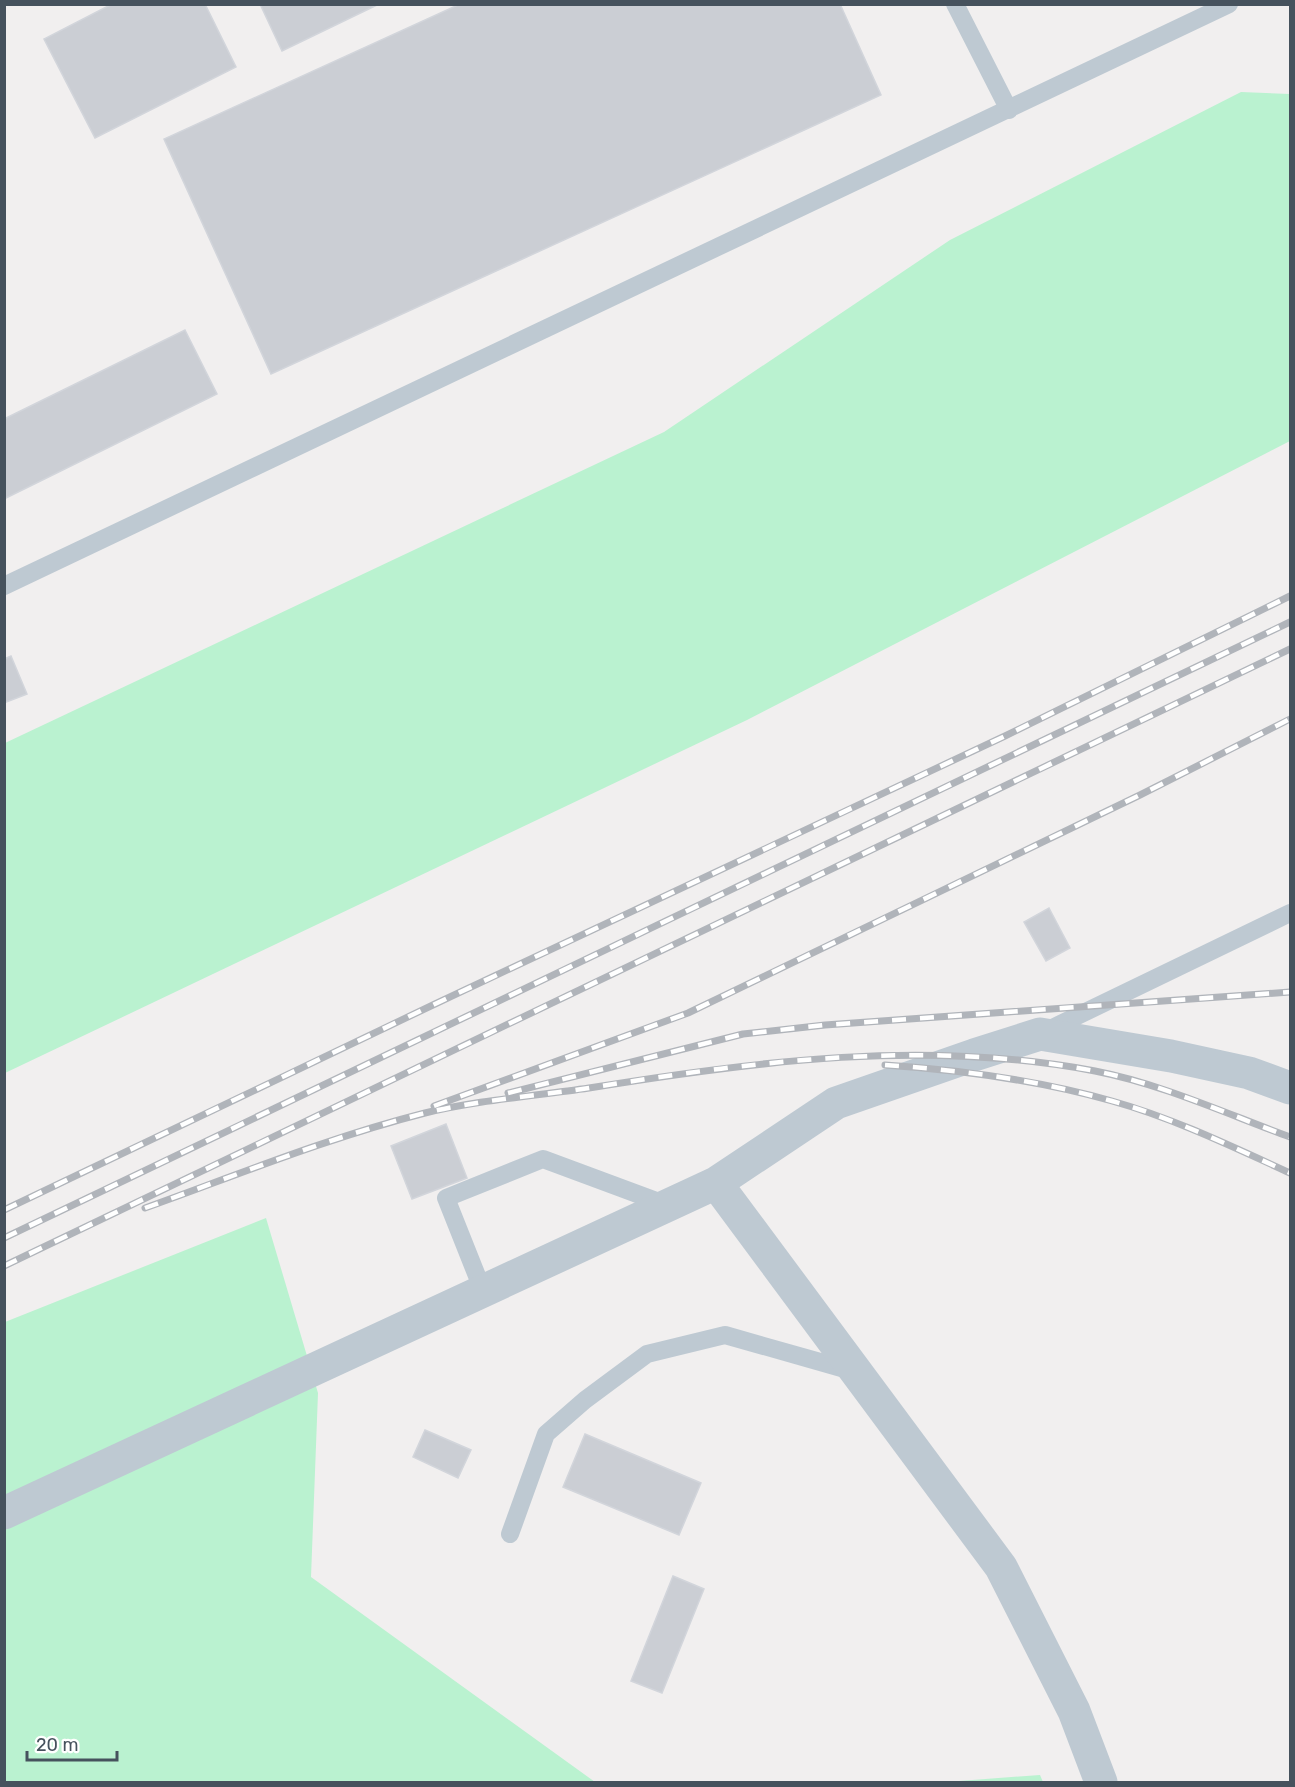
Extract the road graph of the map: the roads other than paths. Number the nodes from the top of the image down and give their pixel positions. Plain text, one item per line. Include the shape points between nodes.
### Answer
1 (955, 4) edge
2 (1229, 4) edge
3 (1009, 110) junction
4 (4, 586) edge
5 (1290, 913) edge
6 (1040, 1034) junction
7 (1290, 1088) edge
8 (716, 1183) junction
9 (668, 1205) junction
10 (483, 1291) junction
11 (854, 1371) junction
12 (4, 1513) edge
13 (510, 1534) dead end
14 (1101, 1782) edge

1 - 3 lane
2 - 3 lane
3 - 4 lane
5 - 6 lane
6 - 7 street via 1182,1058 1249,1073
6 - 8 street via 836,1103
8 - 9 street
8 - 11 street
9 - 10 street
9 - 10 lane via 543,1159 446,1198
10 - 12 street
11 - 13 lane via 725,1335 647,1354 546,1434
11 - 14 street via 1001,1568 1074,1711

